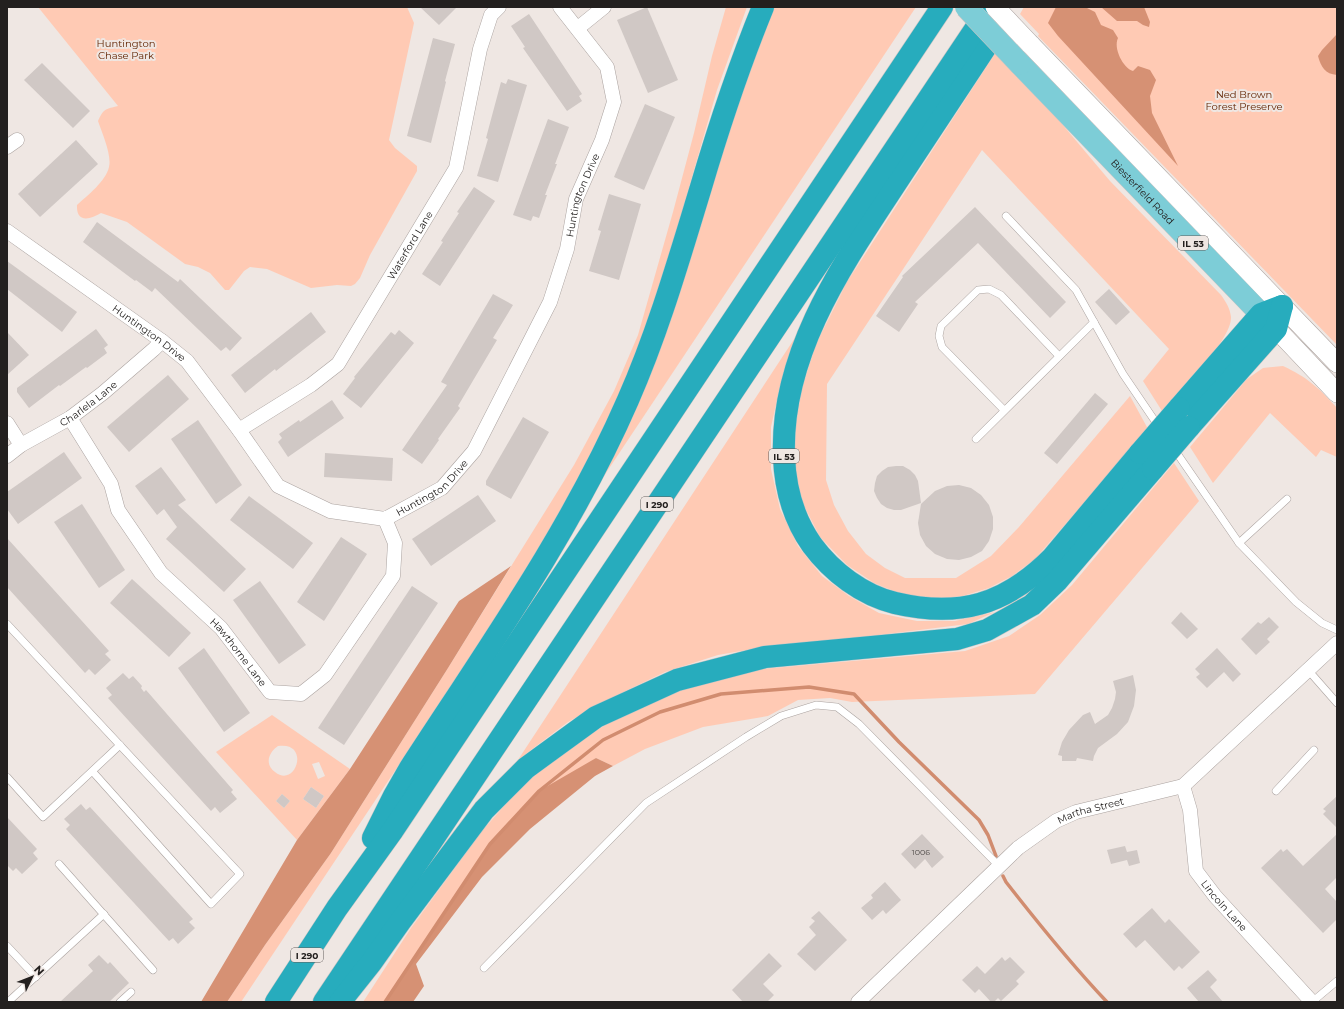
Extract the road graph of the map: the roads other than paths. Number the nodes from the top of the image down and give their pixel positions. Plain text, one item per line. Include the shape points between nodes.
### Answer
1 (499, 7) edge
2 (560, 7) edge
3 (604, 7) edge
4 (762, 7) edge
5 (942, 7) edge
6 (966, 7) edge
7 (990, 7) edge
8 (996, 7) edge
9 (1006, 7) edge
10 (578, 28) junction
11 (1006, 216) dead end
12 (7, 231) edge
13 (1282, 306) junction
14 (1269, 321) junction
15 (1094, 322) junction
16 (162, 341) junction
17 (1059, 356) junction
18 (1337, 363) edge
19 (1337, 393) edge
20 (1004, 410) junction
21 (70, 418) junction
22 (7, 423) edge
23 (239, 430) junction
24 (1163, 432) dead end
25 (976, 439) dead end
26 (1168, 439) dead end
27 (21, 445) junction
28 (7, 456) edge
29 (1146, 461) junction
30 (1287, 499) dead end
31 (385, 520) junction
32 (1240, 543) junction
33 (7, 624) edge
34 (1337, 630) edge
35 (1337, 643) edge
36 (1308, 670) junction
37 (1337, 703) edge
38 (120, 746) junction
39 (1314, 750) dead end
40 (93, 772) junction
41 (7, 777) edge
42 (1183, 786) junction
43 (1276, 791) dead end
44 (59, 864) dead end
45 (999, 866) junction
46 (337, 908) junction
47 (104, 914) junction
48 (7, 946) edge
49 (484, 968) dead end
50 (153, 970) dead end
51 (36, 977) junction
52 (1337, 981) edge
53 (131, 992) dead end
54 (8, 1002) edge
55 (120, 1002) edge
56 (276, 1002) edge
57 (324, 1002) edge
58 (340, 1002) edge
59 (858, 1002) edge
60 (1312, 1002) edge

1 - 23 street, Waterford Lane via 491,15 480,49 456,168 338,364 311,385
2 - 10 street, Huntington Drive
3 - 10 street
4 - 46 highway via 727,103 646,357 595,471 537,573 410,768
5 - 46 highway, I 290 via 397,824
6 - 14 main road, Biesterfield Road / IL 53, bridge
7 - 57 highway, I 290
8 - 13 main road, Biesterfield Road, bridge
9 - 29 highway, IL 53 via 999,27 878,212 822,304 800,360 786,410 783,434 784,468 790,503 804,534 822,558 842,576 864,591 888,602 942,610 989,601 1017,588 1036,574
10 - 31 street, Huntington Drive via 607,67 614,102 602,140 576,199 567,249 550,302 474,451 442,488
11 - 15 lane via 1076,290
12 - 16 street, Huntington Drive
13 - 14 highway, IL 53
13 - 18 main road, Biesterfield Road
14 - 19 main road, Biesterfield Road / IL 53
14 - 29 highway, IL 53, bridge via 1179,408
14 - 29 highway, bridge via 1189,427
15 - 17 lane
15 - 24 lane via 1123,374
16 - 21 street, Charlela Lane via 103,393
16 - 23 street, Huntington Drive via 187,362
17 - 20 lane
17 - 20 lane via 1001,295 989,289 978,290 941,326 939,336 942,347
20 - 25 lane
21 - 27 street, Charlela Lane
21 - 31 street, Hawthorne Lane via 111,484 118,510 161,573 221,628 270,692 301,694 325,675 393,576 395,543
22 - 27 street
23 - 31 street, Huntington Drive via 278,486 330,511
26 - 32 lane
27 - 28 street, Charlela Lane
29 - 58 highway via 1057,581 1032,605 987,630 957,639 765,657 677,680 596,717 526,768 484,810
30 - 32 lane
32 - 34 lane via 1296,602 1322,623
33 - 38 lane
35 - 36 street, Martha Street
36 - 37 lane
36 - 42 street, Martha Street
38 - 40 lane
38 - 40 lane via 240,874 211,904
39 - 43 lane
40 - 41 lane via 43,817
42 - 45 street, Martha Street via 1076,812 1056,821 1018,848
42 - 60 street, Lincoln Lane via 1190,810 1196,871 1215,896
44 - 47 lane
45 - 49 lane via 859,724 837,707 816,705 781,716 646,803
45 - 59 street, Martha Street
46 - 56 highway, I 290
47 - 50 lane
47 - 51 lane
48 - 51 lane
51 - 54 lane
52 - 60 lane
53 - 55 lane

